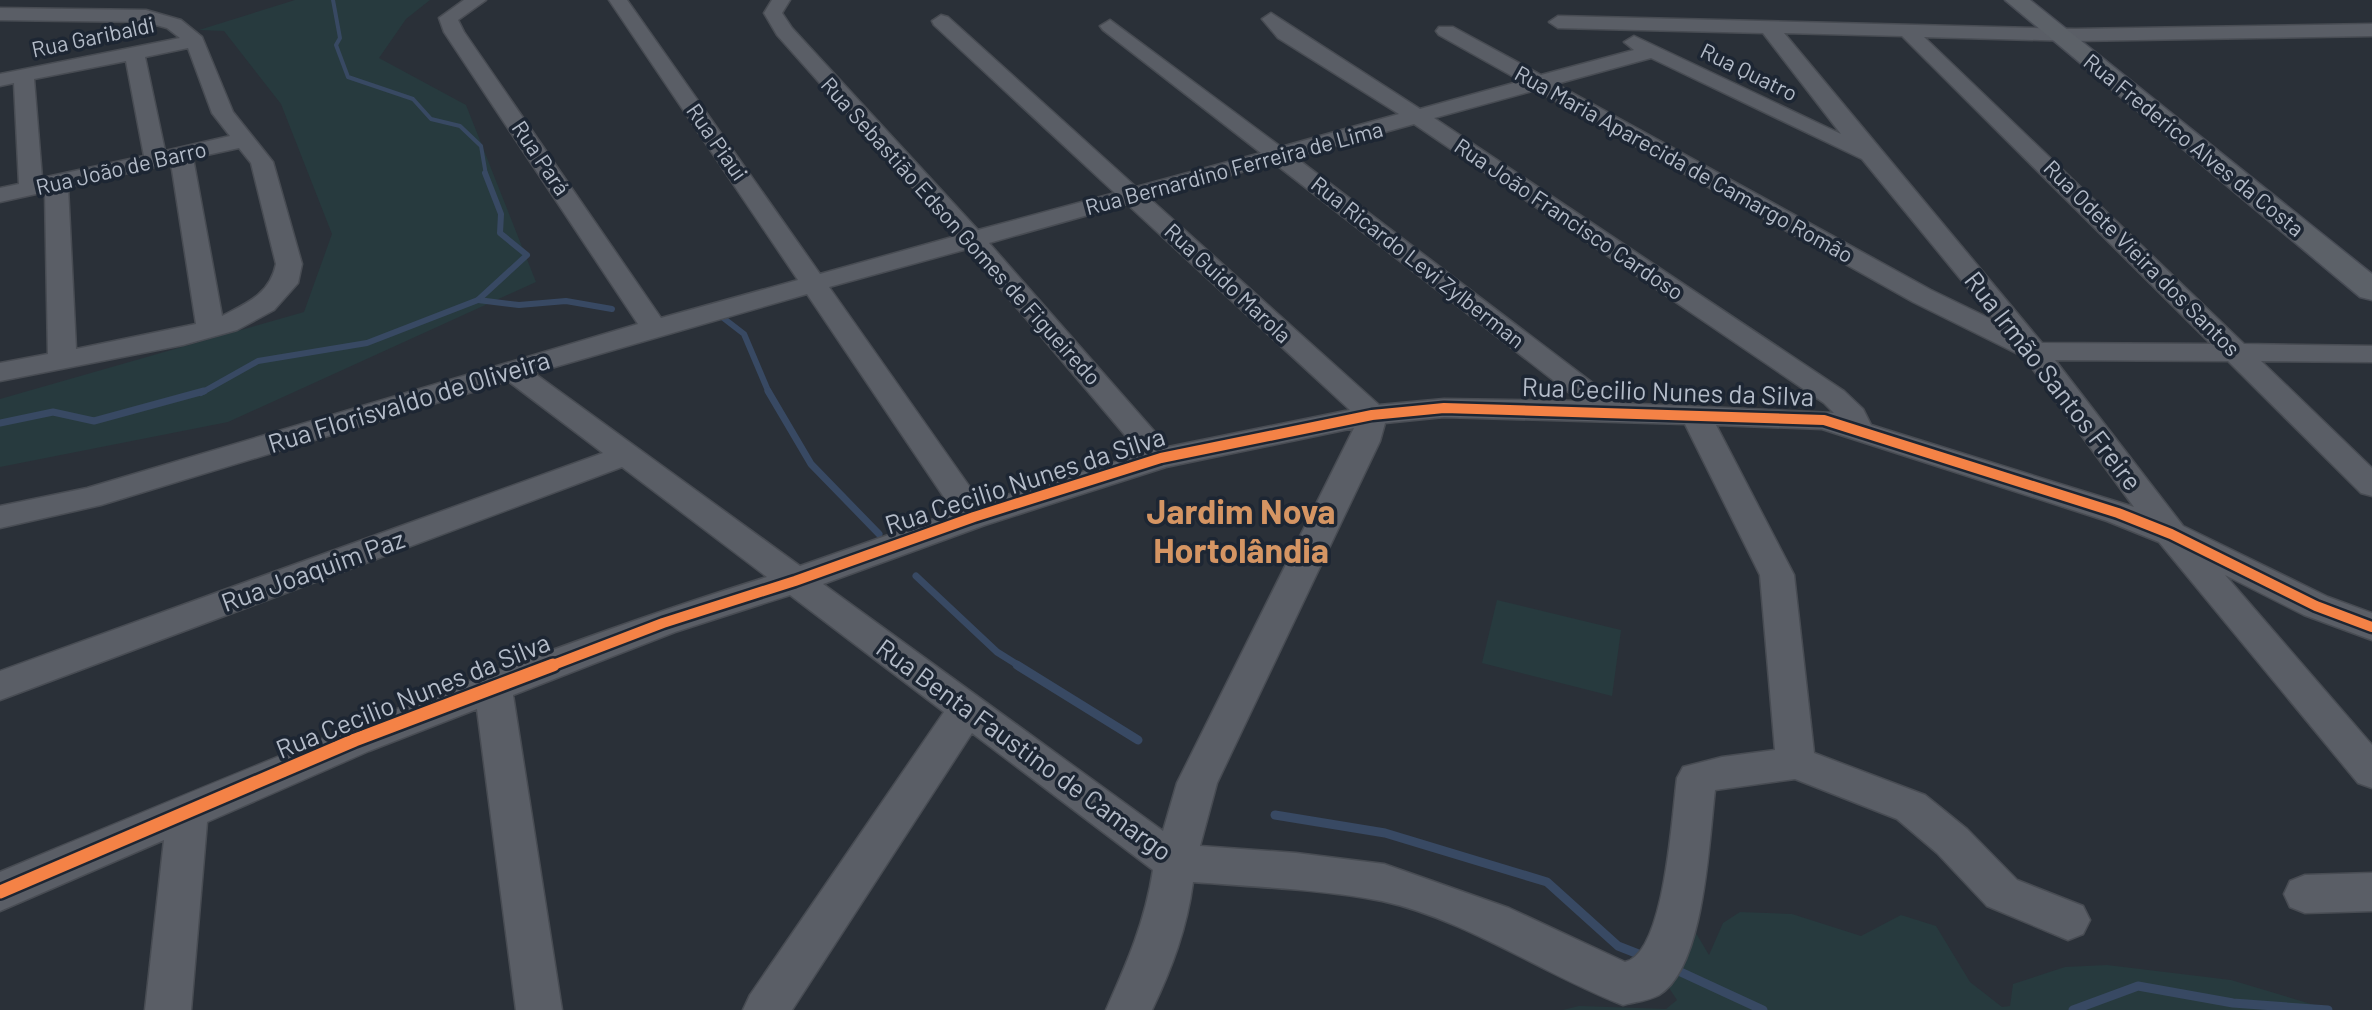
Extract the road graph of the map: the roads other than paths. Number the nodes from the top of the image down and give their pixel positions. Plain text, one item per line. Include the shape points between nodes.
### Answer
1 (477, 0) edge
2 (618, 0) edge
3 (781, 0) edge
4 (2016, 0) edge
5 (100, 12) junction
6 (1259, 13) dead end
7 (0, 14) edge
8 (941, 21) dead end
9 (1558, 22) dead end
10 (1110, 26) dead end
11 (1607, 26) junction
12 (1771, 30) junction
13 (2372, 30) edge
14 (1446, 31) dead end
15 (1909, 33) junction
16 (2060, 35) junction
17 (195, 41) junction
18 (1652, 51) junction
19 (134, 53) junction
20 (104, 59) junction
21 (24, 76) junction
22 (0, 80) edge
23 (1539, 83) junction
24 (1825, 100) junction
25 (1764, 106) junction
26 (1418, 117) junction
27 (243, 140) junction
28 (181, 154) junction
29 (1279, 154) junction
30 (1873, 157) junction
31 (156, 160) junction
32 (56, 182) junction
33 (31, 188) junction
34 (0, 195) edge
35 (1133, 196) junction
36 (973, 240) junction
37 (816, 284) junction
38 (1979, 284) junction
39 (2372, 290) edge
40 (1922, 296) junction
41 (654, 328) junction
42 (211, 330) junction
43 (2034, 351) junction
44 (2236, 351) junction
45 (2372, 354) edge
46 (62, 359) junction
47 (513, 371) junction
48 (0, 372) edge
49 (1611, 411) junction
50 (1695, 413) junction
51 (1372, 415) junction
52 (1858, 429) junction
53 (626, 455) junction
54 (1161, 458) junction
55 (2372, 486) edge
56 (0, 517) edge
57 (974, 517) junction
58 (2171, 534) junction
59 (795, 581) junction
60 (2372, 627) edge
61 (0, 686) edge
62 (493, 686) junction
63 (967, 709) junction
64 (1796, 763) junction
65 (2372, 772) edge
66 (187, 814) junction
67 (1175, 863) junction
68 (0, 892) edge
69 (2372, 892) edge
70 (2305, 894) dead end
71 (2068, 920) dead end
72 (168, 1010) edge
73 (539, 1010) edge
74 (766, 1010) edge
75 (1129, 1010) edge

1 - 41 street, Rua Pará via 448,18 454,32
2 - 37 street, Rua Piaui
3 - 36 street, Rua Sebastião Edson Gomes de Figueiredo via 773,13 784,31
4 - 16 main road, Rua Frederico Alves da Costa
5 - 7 street
5 - 17 street via 162,18
5 - 20 street via 90,25
6 - 26 street, Rua João Francisco Cardoso
8 - 35 street, Rua Guido Marola
9 - 11 street
10 - 29 street, Rua Ricardo Levi Zylberman
11 - 12 street
11 - 18 street, Rua Quatro
12 - 15 street
12 - 24 street, Rua Irmão Santos Freire
13 - 16 street
14 - 23 street, Rua Maria Aparecida de Camargo Romão
15 - 16 street
15 - 44 street, Rua Odete Vieira dos Santos
16 - 39 main road, Rua Frederico Alves da Costa
17 - 19 street, Rua Garibaldi
17 - 27 street via 223,113
18 - 23 street, Rua Bernardino Ferreira de Lima
18 - 25 street, Rua Quatro
19 - 20 street, Rua Garibaldi
19 - 31 street
20 - 21 street, Rua Garibaldi
21 - 22 street, Rua Garibaldi
21 - 33 street
23 - 26 street, Rua Bernardino Ferreira de Lima
23 - 40 street, Rua Maria Aparecida de Camargo Romão
24 - 25 street via 1794,111
24 - 30 street, Rua Irmão Santos Freire
25 - 30 street, Rua Quatro
26 - 29 street, Rua Bernardino Ferreira de Lima
26 - 52 street, Rua João Francisco Cardoso via 1834,397 1853,415
27 - 28 street, Rua João de Barro
27 - 42 street via 262,162 289,264 285,283 265,304
28 - 31 street, Rua João de Barro
28 - 42 street
29 - 35 street, Rua Bernardino Ferreira de Lima
29 - 49 street, Rua Ricardo Levi Zylberman
30 - 38 street, Rua Irmão Santos Freire
31 - 32 street, Rua João de Barro
32 - 33 street, Rua João de Barro
32 - 46 street
33 - 34 street, Rua João de Barro
35 - 36 street, Rua Bernardino Ferreira de Lima
35 - 51 street, Rua Guido Marola
36 - 37 street, Rua Bernardino Ferreira de Lima
36 - 54 street, Rua Sebastião Edson Gomes de Figueiredo
37 - 41 street, Rua Florisvaldo de Oliveira
37 - 57 street, Rua Piaui
38 - 40 street, Rua Maria Aparecida de Camargo Romão via 1961,300
38 - 43 street, Rua Irmão Santos Freire
40 - 43 street, Rua Maria Aparecida de Camargo Romão
41 - 47 street, Rua Florisvaldo de Oliveira
42 - 46 street
43 - 44 street
43 - 58 street, Rua Irmão Santos Freire
44 - 45 street
44 - 55 street, Rua Odete Vieira dos Santos
46 - 48 street
47 - 53 street, Rua Benta Faustino de Camargo
47 - 56 street, Rua Florisvaldo de Oliveira via 90,498
49 - 50 street, Rua Cecilio Nunes da Silva
49 - 51 street, Rua Cecilio Nunes da Silva via 1444,408
50 - 52 street, Rua Cecilio Nunes da Silva via 1824,420
50 - 64 street via 1777,575
51 - 54 street, Rua Cecilio Nunes da Silva
51 - 67 street via 1359,455 1197,783
52 - 58 street, Rua Cecilio Nunes da Silva
53 - 59 street, Rua Benta Faustino de Camargo
53 - 61 street, Rua Joaquim Paz
54 - 57 street, Rua Cecilio Nunes da Silva
57 - 59 street, Rua Cecilio Nunes da Silva
58 - 60 street, Rua Cecilio Nunes da Silva via 2316,606
58 - 65 street, Rua Irmão Santos Freire
59 - 62 street, Rua Cecilio Nunes da Silva
59 - 63 street, Rua Benta Faustino de Camargo
62 - 66 street, Rua Cecilio Nunes da Silva
62 - 73 street
63 - 67 street, Rua Benta Faustino de Camargo
63 - 74 street
64 - 67 street, Rua Benta Faustino de Camargo via 1697,778 1676,932 1647,979 1636,985 1623,984 1494,922 1384,883
64 - 71 street via 1911,807 2002,893
66 - 68 street, Rua Cecilio Nunes da Silva
66 - 72 street
67 - 75 street via 1167,916
69 - 70 street

